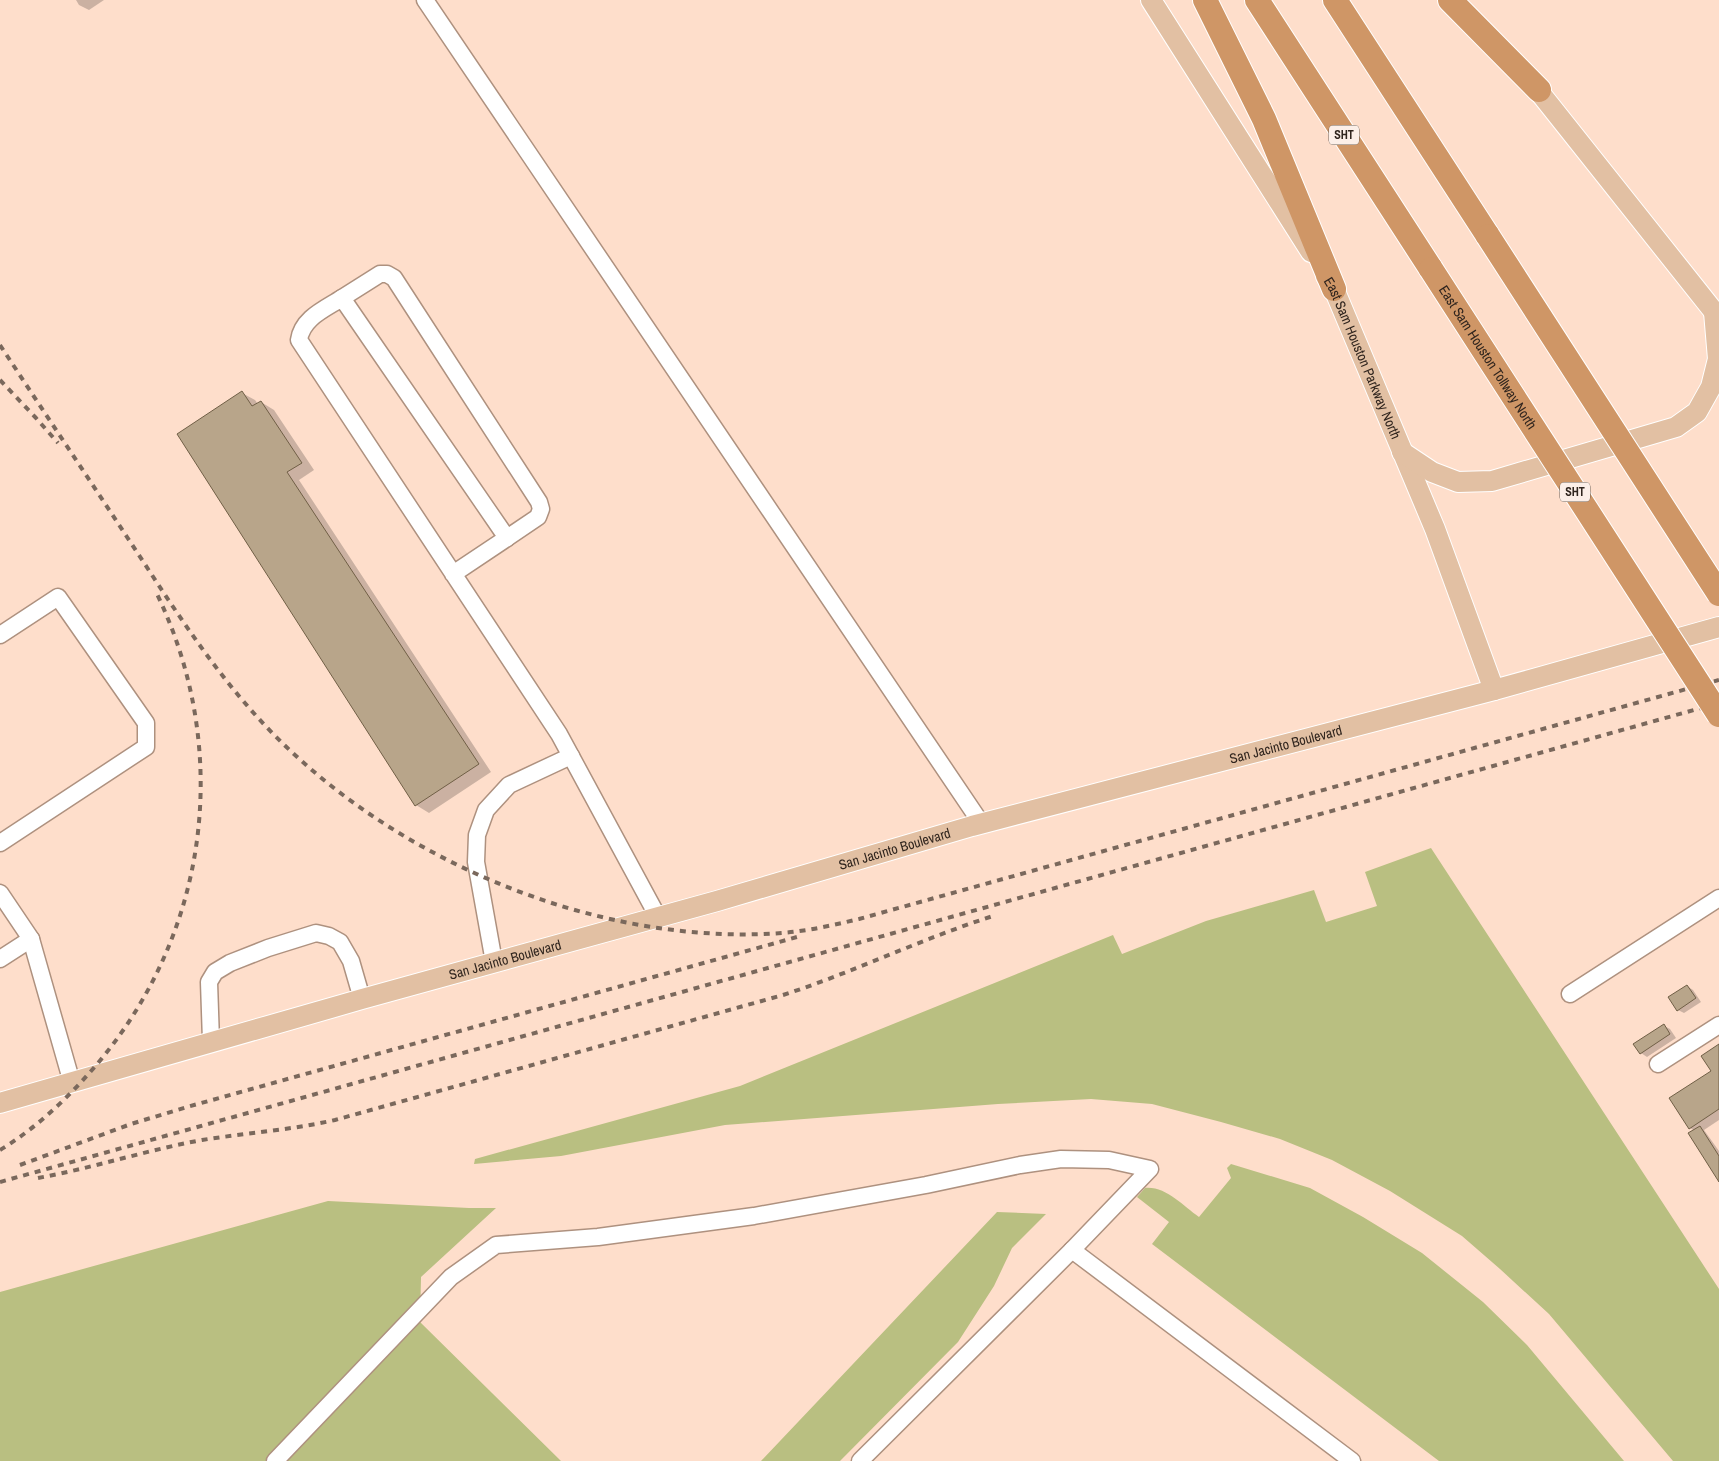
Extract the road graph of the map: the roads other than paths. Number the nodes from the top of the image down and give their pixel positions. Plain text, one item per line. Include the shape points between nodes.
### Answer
1 (425, 0) edge
2 (1151, 0) edge
3 (1205, 0) edge
4 (1257, 0) edge
5 (1335, 0) edge
6 (1450, 0) edge
7 (1466, 0) edge
8 (1538, 90) junction
9 (1334, 289) junction
10 (342, 298) junction
11 (1716, 315) edge
12 (1402, 452) junction
13 (507, 538) junction
14 (453, 574) junction
15 (1719, 594) edge
16 (1719, 627) edge
17 (0, 635) edge
18 (1494, 690) junction
19 (1719, 715) edge
20 (571, 756) junction
21 (981, 823) junction
22 (0, 843) edge
23 (0, 893) edge
24 (1719, 898) edge
25 (658, 917) junction
26 (31, 939) junction
27 (0, 959) edge
28 (494, 962) junction
29 (1570, 994) dead end
30 (362, 999) junction
31 (1719, 1025) edge
32 (211, 1041) junction
33 (1658, 1064) dead end
34 (72, 1083) junction
35 (0, 1103) edge
36 (1072, 1250) junction
37 (275, 1461) edge
38 (860, 1461) edge
39 (1352, 1461) edge

1 - 21 street
2 - 9 main road, East Sam Houston Parkway North
3 - 9 highway via 1264,119
4 - 19 highway, East Sam Houston Tollway North / SHT, bridge
5 - 15 highway, bridge
6 - 8 highway
7 - 8 main road
8 - 11 main road
9 - 12 main road, East Sam Houston Parkway North
10 - 13 street
10 - 13 street via 380,274 394,278 539,502 538,518
10 - 14 street via 306,322 299,340
11 - 12 main road via 1718,360 1711,387 1697,412 1676,427 1492,481 1458,482 1432,472
12 - 18 main road, East Sam Houston Parkway North via 1435,529
13 - 14 street
14 - 20 street
16 - 18 main road, San Jacinto Boulevard
17 - 22 street via 58,596 146,723 146,747
18 - 21 main road, San Jacinto Boulevard
20 - 25 street
20 - 28 street via 509,785 486,810 477,836 476,862
21 - 25 main road, San Jacinto Boulevard
23 - 26 street
24 - 29 street
25 - 28 main road, San Jacinto Boulevard
26 - 27 street
26 - 34 street
28 - 30 main road, San Jacinto Boulevard
30 - 32 main road, San Jacinto Boulevard
30 - 32 street via 351,961 340,942 316,933 268,948 215,972 209,982
31 - 33 street
32 - 34 main road, San Jacinto Boulevard
34 - 35 main road, San Jacinto Boulevard
36 - 37 street via 1150,1169 1109,1160 1062,1159 754,1216 598,1237 496,1245 451,1277
36 - 38 street
36 - 39 street

